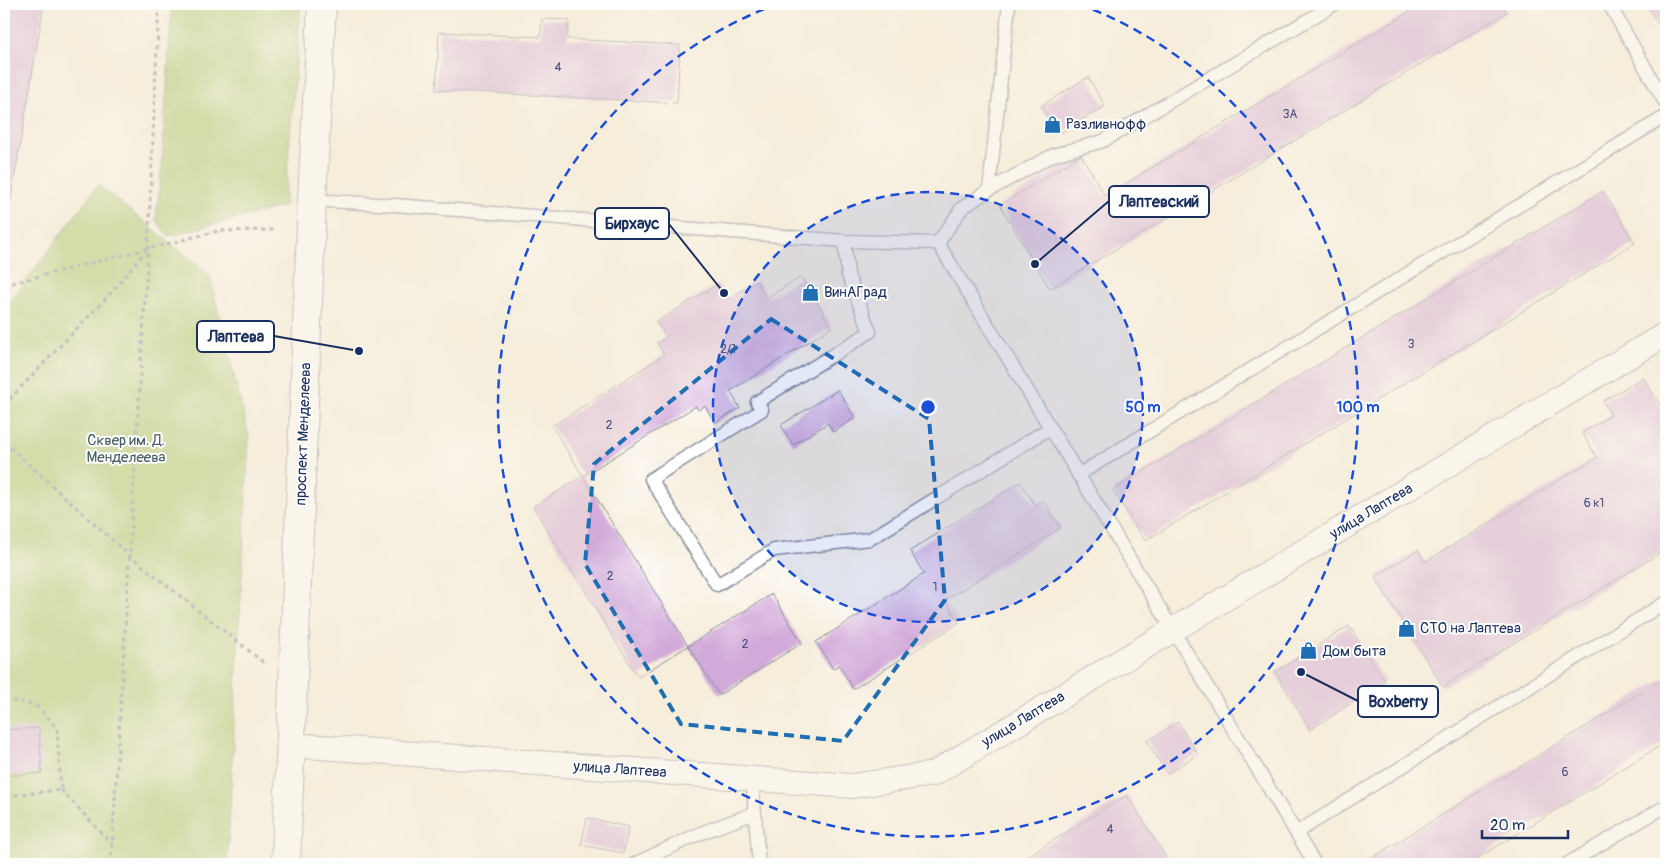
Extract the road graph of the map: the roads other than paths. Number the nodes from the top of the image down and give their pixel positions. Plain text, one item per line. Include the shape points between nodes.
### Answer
1 (322, 4) edge
2 (1008, 4) edge
3 (1334, 4) edge
4 (1609, 4) edge
5 (1666, 104) edge
6 (1666, 116) edge
7 (990, 190) junction
8 (312, 200) junction
9 (844, 241) junction
10 (938, 243) junction
11 (1666, 334) edge
12 (1050, 428) junction
13 (1078, 474) junction
14 (1666, 602) edge
15 (1172, 630) junction
16 (292, 745) junction
17 (752, 778) junction
18 (1666, 806) edge
19 (755, 813) junction
20 (1296, 833) junction
21 (286, 864) edge
22 (634, 864) edge
23 (759, 864) edge
24 (1315, 864) edge
25 (1568, 864) edge

1 - 8 main road, проспект Менделеева
2 - 7 lane
3 - 7 lane via 1103,141 1053,155
4 - 5 lane
6 - 13 lane
7 - 10 lane via 962,208
8 - 9 lane
8 - 16 main road, проспект Менделеева
9 - 10 lane
9 - 12 lane via 848,275 870,332 757,402 762,410 651,479 717,585 774,550 870,539
10 - 12 lane
11 - 15 street, улица Лаптева
12 - 13 lane
13 - 15 lane
14 - 20 lane
15 - 17 street, улица Лаптева via 933,774 852,786
15 - 20 lane
16 - 17 street, улица Лаптева
16 - 21 main road, проспект Менделеева
17 - 19 lane
18 - 25 lane
19 - 22 lane via 701,833
19 - 23 lane
20 - 24 lane

